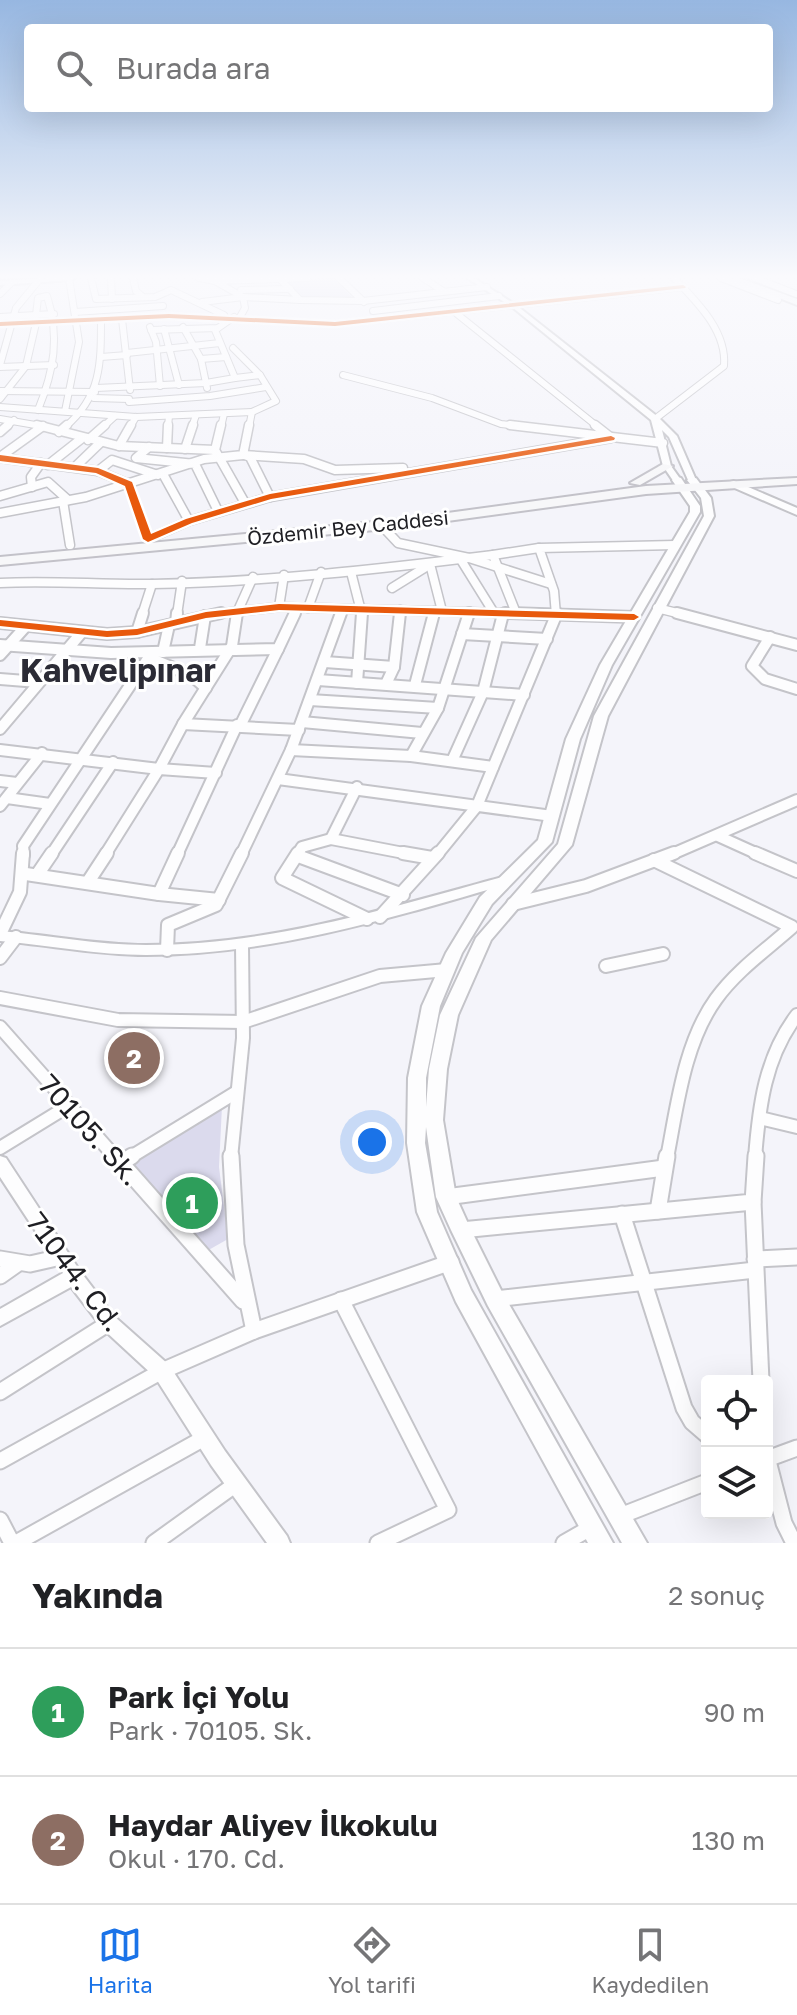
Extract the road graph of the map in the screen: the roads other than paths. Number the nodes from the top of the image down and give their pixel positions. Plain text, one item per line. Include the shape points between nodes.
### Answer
1 (29, 350) edge
2 (55, 350) edge
3 (75, 350) edge
4 (101, 350) edge
5 (132, 350) edge
6 (156, 350) edge
7 (170, 350) edge
8 (197, 350) edge
9 (223, 350) edge
10 (235, 350) edge
11 (502, 350) edge
12 (569, 350) edge
13 (723, 350) edge
14 (126, 351) junction
15 (101, 357) junction
16 (226, 357) junction
17 (201, 359) junction
18 (1, 362) edge
19 (54, 365) junction
20 (26, 366) junction
21 (260, 375) junction
22 (343, 375) dead end
23 (235, 378) junction
24 (206, 383) junction
25 (179, 385) junction
26 (160, 386) junction
27 (131, 387) junction
28 (266, 387) junction
29 (0, 391) edge
30 (9, 391) junction
31 (45, 393) junction
32 (71, 393) junction
33 (95, 393) junction
34 (210, 396) junction
35 (0, 399) edge
36 (129, 400) junction
37 (0, 407) edge
38 (38, 410) junction
39 (65, 411) junction
40 (252, 412) junction
41 (84, 413) junction
42 (224, 414) junction
43 (196, 415) junction
44 (115, 416) junction
45 (132, 416) junction
46 (169, 416) junction
47 (0, 419) edge
48 (655, 419) junction
49 (14, 420) junction
50 (43, 426) junction
51 (0, 432) edge
52 (59, 432) junction
53 (611, 438) junction
54 (84, 440) junction
55 (101, 442) junction
56 (663, 443) junction
57 (119, 446) junction
58 (149, 447) junction
59 (167, 448) junction
60 (185, 449) junction
61 (215, 452) junction
62 (243, 455) junction
63 (2, 458) edge
64 (44, 464) junction
65 (195, 464) junction
66 (0, 467) edge
67 (75, 467) junction
68 (433, 468) junction
69 (98, 471) junction
70 (160, 474) junction
71 (797, 474) edge
72 (782, 481) junction
73 (797, 481) edge
74 (684, 483) junction
75 (129, 484) junction
76 (734, 484) junction
77 (32, 487) junction
78 (641, 487) junction
79 (0, 496) edge
80 (270, 497) junction
81 (66, 500) junction
82 (245, 503) junction
83 (797, 506) edge
84 (218, 511) junction
85 (797, 512) edge
86 (0, 513) edge
87 (189, 521) junction
88 (382, 526) junction
89 (148, 539) junction
90 (70, 545) junction
91 (675, 545) junction
92 (539, 548) junction
93 (0, 551) edge
94 (493, 555) junction
95 (465, 559) junction
96 (0, 561) edge
97 (430, 564) junction
98 (498, 567) junction
99 (321, 572) junction
100 (351, 572) junction
101 (284, 575) junction
102 (253, 577) junction
103 (182, 581) junction
104 (0, 583) edge
105 (152, 584) junction
106 (551, 584) junction
107 (392, 588) dead end
108 (279, 607) junction
109 (297, 608) junction
110 (308, 608) junction
111 (657, 608) junction
112 (343, 609) junction
113 (362, 609) junction
114 (400, 610) junction
115 (237, 611) junction
116 (438, 611) junction
117 (469, 612) junction
118 (499, 613) junction
119 (516, 613) junction
120 (557, 614) junction
121 (205, 616) junction
122 (634, 617) junction
123 (0, 623) edge
124 (172, 624) junction
125 (26, 626) junction
126 (82, 632) junction
127 (137, 632) junction
128 (462, 634) junction
129 (496, 635) junction
130 (770, 637) junction
131 (547, 639) junction
132 (4, 645) edge
133 (797, 645) edge
134 (232, 646) junction
135 (200, 648) junction
136 (278, 649) junction
137 (65, 652) junction
138 (163, 652) junction
139 (0, 655) edge
140 (150, 656) junction
141 (325, 662) junction
142 (359, 664) junction
143 (394, 667) junction
144 (5, 679) edge
145 (318, 680) junction
146 (38, 682) junction
147 (357, 683) junction
148 (386, 684) junction
149 (415, 685) junction
150 (206, 688) junction
151 (446, 689) junction
152 (797, 689) edge
153 (0, 692) edge
154 (483, 692) junction
155 (524, 695) junction
156 (310, 700) junction
157 (438, 708) junction
158 (183, 724) junction
159 (239, 726) junction
160 (300, 726) junction
161 (0, 729) edge
162 (422, 733) junction
163 (0, 750) edge
164 (291, 750) junction
165 (42, 753) junction
166 (411, 756) junction
167 (83, 758) junction
168 (452, 761) junction
169 (113, 762) junction
170 (493, 767) junction
171 (159, 769) junction
172 (216, 773) junction
173 (278, 779) junction
174 (0, 781) edge
175 (17, 783) junction
176 (357, 787) junction
177 (797, 800) edge
178 (3, 802) edge
179 (50, 804) junction
180 (477, 806) junction
181 (552, 816) junction
182 (718, 836) junction
183 (331, 839) junction
184 (298, 856) junction
185 (432, 858) junction
186 (654, 860) junction
187 (797, 871) edge
188 (32, 875) junction
189 (506, 880) junction
190 (88, 882) junction
191 (159, 894) junction
192 (403, 895) junction
193 (219, 900) junction
194 (511, 904) junction
195 (374, 918) junction
196 (795, 925) edge
197 (0, 935) edge
198 (16, 937) junction
199 (242, 945) junction
200 (167, 950) junction
201 (663, 954) dead end
202 (0, 958) edge
203 (606, 966) dead end
204 (447, 970) junction
205 (0, 998) edge
206 (797, 1015) edge
207 (243, 1022) junction
208 (0, 1027) edge
209 (235, 1093) junction
210 (70, 1105) junction
211 (760, 1118) junction
212 (797, 1127) edge
213 (0, 1148) edge
214 (0, 1163) edge
215 (121, 1163) junction
216 (664, 1168) junction
217 (446, 1197) junction
218 (753, 1202) junction
219 (658, 1211) junction
220 (622, 1214) junction
221 (461, 1230) junction
222 (61, 1257) junction
223 (797, 1257) edge
224 (0, 1259) edge
225 (451, 1262) junction
226 (17, 1264) junction
227 (755, 1264) junction
228 (0, 1276) edge
229 (74, 1276) junction
230 (643, 1283) junction
231 (495, 1299) junction
232 (341, 1300) junction
233 (244, 1302) junction
234 (0, 1318) edge
235 (109, 1323) junction
236 (254, 1331) junction
237 (162, 1371) junction
238 (761, 1375) edge
239 (0, 1392) edge
240 (701, 1430) edge
241 (206, 1437) junction
242 (797, 1448) edge
243 (773, 1456) edge
244 (0, 1461) edge
245 (773, 1481) edge
246 (236, 1484) junction
247 (701, 1484) edge
248 (620, 1516) junction
249 (0, 1520) edge
250 (596, 1535) edge
251 (14, 1543) edge
252 (154, 1543) edge
253 (280, 1543) edge
254 (378, 1543) edge
255 (564, 1543) edge
256 (635, 1543) edge
257 (794, 1543) edge

1 - 20 street
2 - 19 street
3 - 32 street
4 - 15 street
5 - 14 street
6 - 26 street
7 - 25 street
8 - 17 street
9 - 16 street
10 - 21 street
11 - 53 street
12 - 48 street
13 - 48 street via 724,366
14 - 15 street
14 - 27 street
15 - 33 street
16 - 17 street
16 - 23 street
17 - 24 street
18 - 20 street
19 - 20 street
19 - 31 street
20 - 30 street
21 - 23 street
21 - 28 street
22 - 53 street via 432,398 501,424
23 - 24 street
24 - 25 street
24 - 34 street
25 - 26 street
26 - 27 street
27 - 33 street
27 - 36 street
28 - 34 street
28 - 40 street via 276,401
29 - 30 street
30 - 31 street
30 - 35 street
31 - 32 street
31 - 38 street
32 - 33 street
32 - 39 street
33 - 36 street
33 - 41 street
34 - 36 street
36 - 45 street
37 - 38 street
38 - 39 street
39 - 41 street
40 - 42 street
40 - 62 street
41 - 44 street
41 - 52 street
42 - 43 street
42 - 61 street
43 - 46 street
43 - 60 street
44 - 45 street
44 - 54 street
45 - 46 street
45 - 57 street
46 - 59 street
47 - 49 street
48 - 56 street
48 - 74 street via 673,436
49 - 50 street
49 - 51 street
50 - 52 street
50 - 63 street
52 - 54 street
53 - 56 street
53 - 68 street
54 - 55 street
54 - 64 street
55 - 57 street
55 - 67 street
56 - 74 street
57 - 58 street
58 - 59 street
58 - 65 street via 136,458
59 - 60 street
60 - 61 street
61 - 62 street
61 - 65 street
61 - 82 street
62 - 68 street via 304,459 335,470
62 - 80 street via 250,457
63 - 64 street
63 - 66 street
64 - 67 street
64 - 77 street via 31,477
65 - 70 street
65 - 84 street
67 - 69 street
68 - 80 street
69 - 70 street via 112,460
69 - 75 street
70 - 75 street
70 - 87 street
71 - 74 main road
72 - 73 main road
72 - 76 main road
72 - 83 main road via 771,490
74 - 76 main road
74 - 78 main road, Özdemir Bey Caddesi
74 - 78 main road
74 - 91 main road via 695,512
74 - 111 main road via 706,498 709,516
75 - 81 street
75 - 89 street
76 - 85 main road
77 - 79 street
77 - 81 street via 48,482
78 - 88 main road, Özdemir Bey Caddesi
78 - 89 main road
80 - 82 street
81 - 86 street
81 - 90 street
82 - 84 street
84 - 87 street
87 - 89 street
88 - 95 street via 398,543
88 - 96 main road, Özdemir Bey Caddesi
89 - 90 main road
90 - 93 main road
91 - 92 street
91 - 122 main road
92 - 94 street
92 - 106 street
94 - 95 street
94 - 98 street
95 - 97 street
95 - 98 street
95 - 118 street
97 - 100 street
97 - 107 street
97 - 116 street
98 - 106 street
98 - 119 street
99 - 100 street
99 - 101 street
99 - 110 street
100 - 113 street
101 - 102 street
101 - 108 street
102 - 103 street
102 - 115 street
103 - 105 street
103 - 124 street
104 - 105 street
105 - 127 street
106 - 120 street
108 - 109 street
108 - 115 street
109 - 110 street
109 - 136 street
110 - 112 street
111 - 130 street
111 - 194 main road via 601,716 565,845
112 - 113 street
112 - 141 street
113 - 114 street
113 - 142 street
114 - 116 street
114 - 143 street
115 - 121 street
115 - 134 street
116 - 117 street
116 - 149 street
117 - 118 street
117 - 128 street
118 - 119 street
118 - 129 street
119 - 120 street
120 - 122 street
120 - 131 street
121 - 124 street
121 - 135 street
122 - 181 main road via 573,739
123 - 125 street
124 - 127 street
124 - 138 street
125 - 126 street
125 - 132 street
126 - 127 street
126 - 137 street
128 - 129 street
128 - 151 street
129 - 131 street
129 - 154 street
130 - 133 street
130 - 152 street via 753,671 763,680
131 - 155 street
132 - 137 street
132 - 139 street
134 - 135 street
134 - 136 street
134 - 150 street
135 - 138 street
136 - 159 street
137 - 140 street
137 - 146 street
138 - 140 street
140 - 150 street
140 - 167 street
141 - 142 street
141 - 145 street
142 - 143 street
142 - 147 street
143 - 148 street
144 - 146 street
144 - 153 street
145 - 147 street
145 - 156 street
146 - 161 street
147 - 148 street
148 - 149 street
149 - 151 street
150 - 158 street
151 - 154 street
151 - 157 street
154 - 155 street
154 - 168 street
155 - 170 street
156 - 157 street
156 - 160 street
157 - 162 street
158 - 159 street
158 - 171 street
159 - 160 street
159 - 172 street
160 - 162 street
160 - 164 street
162 - 166 street
163 - 165 street
164 - 166 street
164 - 173 street
165 - 167 street
165 - 175 street
166 - 168 street
167 - 169 street
167 - 179 street
168 - 170 street
169 - 171 street
169 - 188 street
170 - 180 street
171 - 172 street
171 - 190 street
172 - 191 street
173 - 176 street
173 - 193 street
174 - 175 street
175 - 178 street
176 - 180 street
176 - 183 street
177 - 182 street
178 - 179 street
179 - 188 street via 23,846
180 - 181 street
180 - 185 street
181 - 189 main road via 545,842
182 - 186 street
182 - 187 street
183 - 184 street via 302,847
183 - 185 street
184 - 192 street
184 - 195 street via 282,878
185 - 192 street
186 - 194 street via 564,893
186 - 196 street
188 - 190 street
188 - 197 street
189 - 195 street
189 - 204 main road via 486,901
190 - 191 street
191 - 193 street
192 - 195 street
193 - 200 street via 168,925
194 - 217 main road via 484,938 449,1015 434,1120
195 - 199 street
196 - 216 street via 734,978 710,1009 695,1044
197 - 198 street
198 - 200 street
198 - 202 street
199 - 200 street
199 - 207 street
201 - 203 street
204 - 207 street via 380,976
204 - 225 main road via 431,1006 417,1078 416,1143 427,1212
205 - 207 street via 118,1020
206 - 211 street via 780,1040
207 - 209 street
208 - 210 street, 70105. Sk.
209 - 215 street
209 - 233 street via 232,1193
210 - 213 street
210 - 215 street, 70105. Sk.
211 - 212 street
211 - 218 street
214 - 222 street, 71044. Cd.
215 - 233 street, 70105. Sk.
216 - 217 street
216 - 219 street
217 - 221 main road
218 - 219 street
218 - 227 street
219 - 220 street
220 - 221 street
220 - 230 street
221 - 231 main road
222 - 226 street via 49,1263
222 - 229 street, 71044. Cd.
223 - 227 street
224 - 226 street
225 - 232 street
225 - 250 main road via 463,1295
226 - 228 street
227 - 230 street
227 - 238 street
229 - 234 street
229 - 235 street, 71044. Cd.
230 - 231 street
230 - 240 street via 684,1408
231 - 248 main road
232 - 236 street
232 - 254 street via 448,1510
233 - 236 street
235 - 237 street, 71044. Cd.
235 - 239 street
236 - 237 street
237 - 241 street, 71044. Cd.
237 - 244 street
241 - 246 street, 71044. Cd.
241 - 251 street
242 - 243 street
245 - 257 street
246 - 252 street
246 - 253 street, 71044. Cd.
247 - 248 street
248 - 256 main road
249 - 251 street
250 - 255 street

